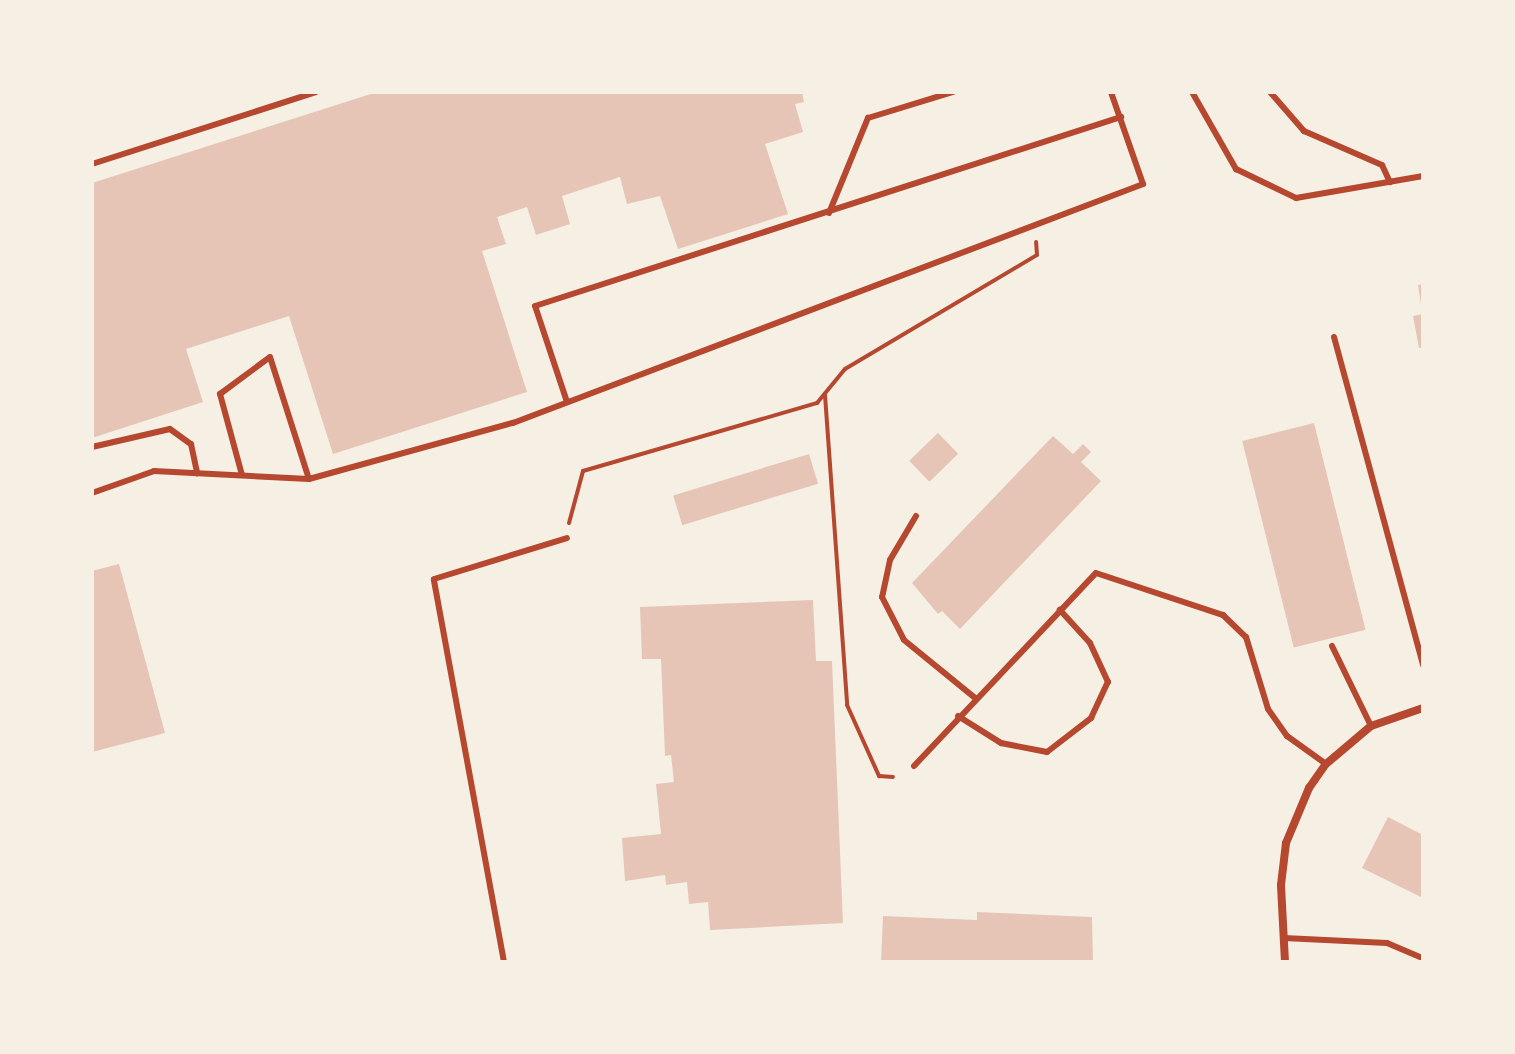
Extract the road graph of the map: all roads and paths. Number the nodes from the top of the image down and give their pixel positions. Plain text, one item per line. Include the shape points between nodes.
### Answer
1 (316, 92) edge
2 (953, 92) edge
3 (1111, 92) edge
4 (1192, 92) edge
5 (1270, 92) edge
6 (1121, 117) junction
7 (92, 164) edge
8 (1423, 176) edge
9 (1390, 182) junction
10 (829, 213) junction
11 (1036, 223) junction
12 (1334, 337) dead end
13 (825, 393) junction
14 (567, 402) junction
15 (92, 447) edge
16 (197, 473) junction
17 (242, 475) junction
18 (309, 479) junction
19 (92, 493) edge
20 (916, 516) dead end
21 (567, 538) joint
22 (1060, 610) junction
23 (1332, 646) dead end
24 (1423, 665) edge
25 (975, 698) junction
26 (1423, 708) edge
27 (958, 716) junction
28 (1371, 726) junction
29 (1326, 764) junction
30 (914, 766) dead end
31 (893, 777) dead end
32 (1284, 938) junction
33 (1423, 958) edge
34 (504, 962) edge
35 (1285, 962) edge

1 - 7 lane
2 - 10 lane via 868,118
3 - 6 lane
4 - 9 lane via 1236,169 1296,198
5 - 9 lane via 1304,131 1382,165
6 - 10 lane
6 - 11 lane via 1143,184
8 - 9 lane
10 - 14 lane via 535,306
11 - 13 path via 1037,255 845,369
11 - 14 lane
12 - 24 lane
13 - 21 path via 817,403 583,471
13 - 31 path via 847,705 879,776
14 - 18 lane via 484,432
15 - 16 lane via 170,429 191,444
16 - 17 lane
16 - 19 lane via 154,471
17 - 18 lane
17 - 18 lane via 220,394 270,357
20 - 25 lane via 890,560 882,597 904,640
21 - 34 lane via 434,579
22 - 25 lane
22 - 27 lane via 1090,643 1108,682 1091,718 1047,752 1001,743
22 - 29 lane via 1096,573 1223,615 1246,637 1268,709 1287,736
23 - 28 lane
25 - 27 lane
26 - 28 street
27 - 30 lane
28 - 29 street
29 - 32 street via 1295,812 1286,843
32 - 33 lane via 1387,943
32 - 35 street

